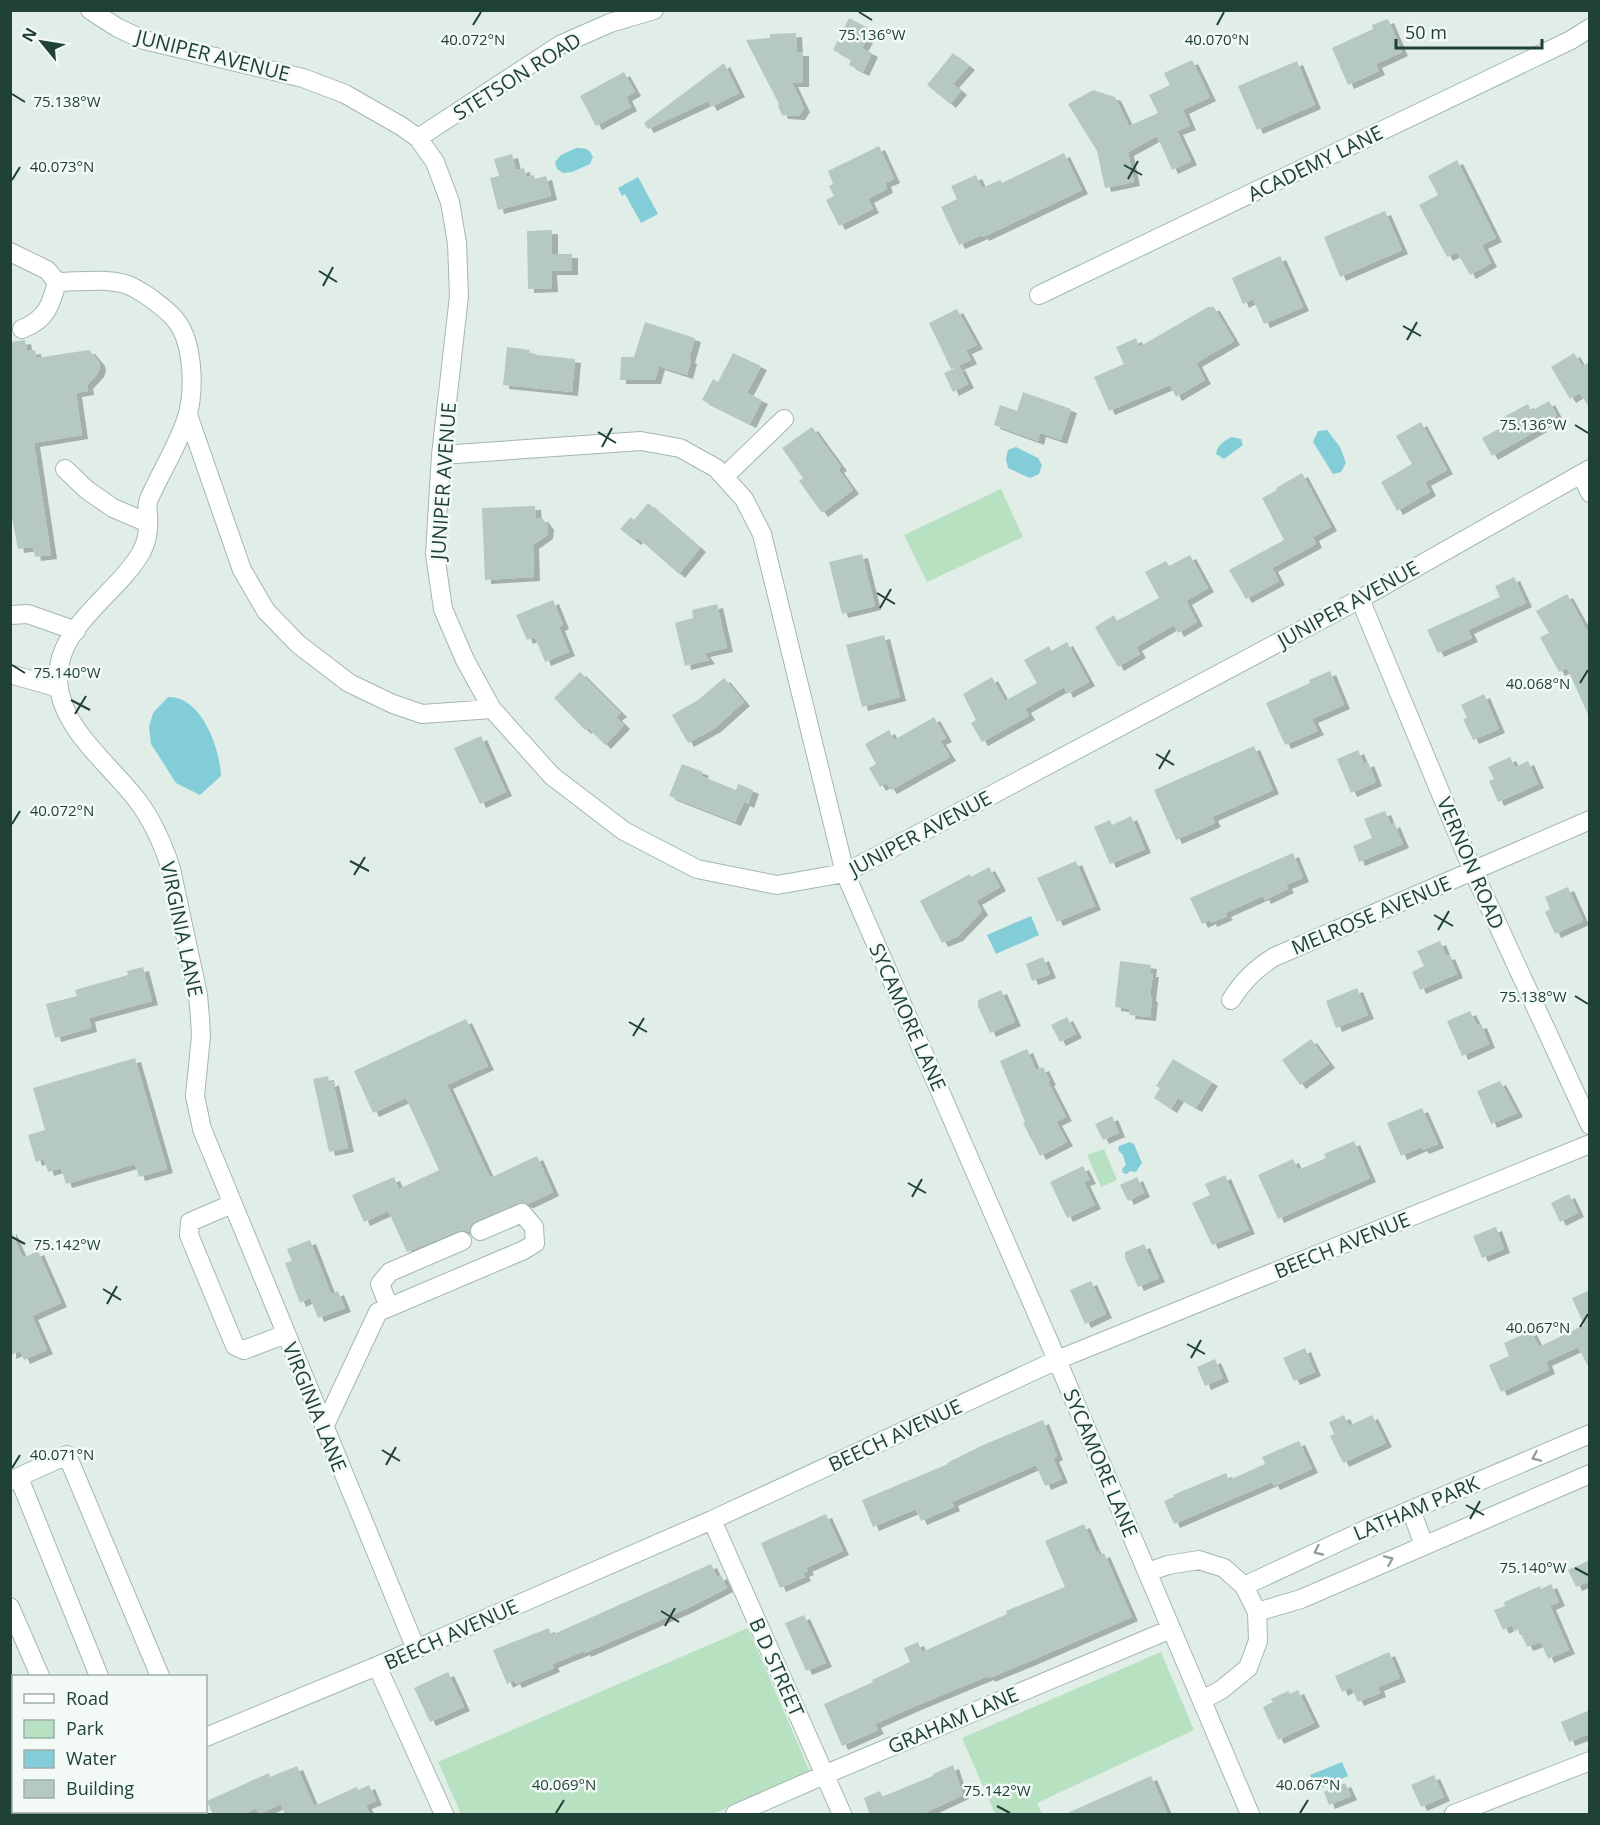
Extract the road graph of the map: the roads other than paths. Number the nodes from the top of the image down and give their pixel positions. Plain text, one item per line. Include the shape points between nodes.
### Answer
1 (90, 10) edge
2 (654, 10) edge
3 (1590, 28) edge
4 (418, 138) junction
5 (10, 252) edge
6 (57, 282) junction
7 (1039, 296) dead end
8 (22, 329) dead end
9 (188, 415) junction
10 (784, 419) dead end
11 (441, 455) junction
12 (65, 469) dead end
13 (1585, 471) edge
14 (724, 477) junction
15 (1590, 494) edge
16 (148, 523) junction
17 (1360, 599) junction
18 (10, 615) edge
19 (76, 631) junction
20 (10, 674) edge
21 (59, 688) junction
22 (492, 709) junction
23 (1590, 820) edge
24 (1473, 871) junction
25 (845, 873) junction
26 (1231, 1000) dead end
27 (1590, 1125) edge
28 (1590, 1144) edge
29 (232, 1204) junction
30 (480, 1231) dead end
31 (462, 1241) dead end
32 (390, 1307) junction
33 (286, 1334) junction
34 (1057, 1360) junction
35 (324, 1427) junction
36 (1590, 1434) edge
37 (1590, 1474) edge
38 (15, 1480) edge
39 (1411, 1510) junction
40 (712, 1520) junction
41 (1424, 1545) junction
42 (1148, 1572) junction
43 (1244, 1586) junction
44 (10, 1607) edge
45 (1257, 1612) junction
46 (1171, 1629) junction
47 (416, 1649) junction
48 (377, 1666) junction
49 (39, 1675) edge
50 (98, 1675) edge
51 (159, 1675) edge
52 (1202, 1700) junction
53 (207, 1737) edge
54 (1590, 1761) edge
55 (824, 1774) junction
56 (444, 1815) edge
57 (735, 1815) edge
58 (842, 1815) edge
59 (1250, 1815) edge
60 (1454, 1815) edge

1 - 4 street, JUNIPER AVENUE via 144,40 327,86
2 - 4 street, STETSON ROAD via 610,22 560,45
3 - 7 street, ACADEMY LANE
4 - 11 street, JUNIPER AVENUE via 444,181 457,243 459,296
5 - 6 street via 47,270
6 - 8 street via 42,318
6 - 9 street, VIRGINIA LANE via 128,284 175,318 191,361
9 - 16 street, VIRGINIA LANE via 147,502
9 - 22 street via 242,570 267,611 298,644 349,682 422,714
10 - 14 street
11 - 14 street, SYCAMORE LANE via 641,441 680,448 716,468
11 - 22 street, JUNIPER AVENUE via 435,554 443,609
12 - 16 street via 113,508
13 - 15 street
13 - 17 street, JUNIPER AVENUE
14 - 25 street, SYCAMORE LANE via 744,499 762,534
16 - 19 street, VIRGINIA LANE via 143,549 129,571
17 - 24 street, VERNON ROAD
17 - 25 street, JUNIPER AVENUE
18 - 19 street via 28,614
19 - 21 street, VIRGINIA LANE via 60,659
20 - 21 street
21 - 29 street, VIRGINIA LANE via 73,724 137,800 156,830 171,869 198,995 200,1052 196,1107
22 - 25 street, JUNIPER AVENUE via 552,776 624,831 697,869 777,885
23 - 24 street, MELROSE AVENUE
24 - 26 street, MELROSE AVENUE via 1274,957 1256,968
24 - 27 street, VERNON ROAD
25 - 34 street, SYCAMORE LANE
28 - 34 street, BEECH AVENUE
29 - 33 street, VIRGINIA LANE
29 - 33 street via 190,1222 189,1235 235,1346 244,1350
30 - 32 street via 522,1213 534,1227 535,1243
31 - 32 street via 390,1272 380,1284
32 - 35 street via 378,1312
33 - 35 street, VIRGINIA LANE
34 - 40 street, BEECH AVENUE
34 - 42 street, SYCAMORE LANE
35 - 47 street, VIRGINIA LANE
36 -> 39 street, LATHAM PARK
37 - 41 street, LATHAM PARK
38 - 50 street
38 - 51 street via 67,1455
39 - 41 street
39 -> 43 street, LATHAM PARK
40 - 47 street, BEECH AVENUE
40 - 55 street, B D STREET
45 -> 41 street, LATHAM PARK via 1300,1599
42 - 43 street via 1199,1560 1224,1569
42 - 46 street, SYCAMORE LANE
43 - 45 street
44 - 49 street
45 - 52 street via 1258,1641 1248,1668
46 - 52 street, SYCAMORE LANE
46 - 55 street, GRAHAM LANE
47 - 48 street, BEECH AVENUE
48 - 53 street, BEECH AVENUE
48 - 56 street
52 - 59 street, SYCAMORE LANE
54 - 60 street
55 - 57 street, GRAHAM LANE
55 - 58 street, B D STREET

